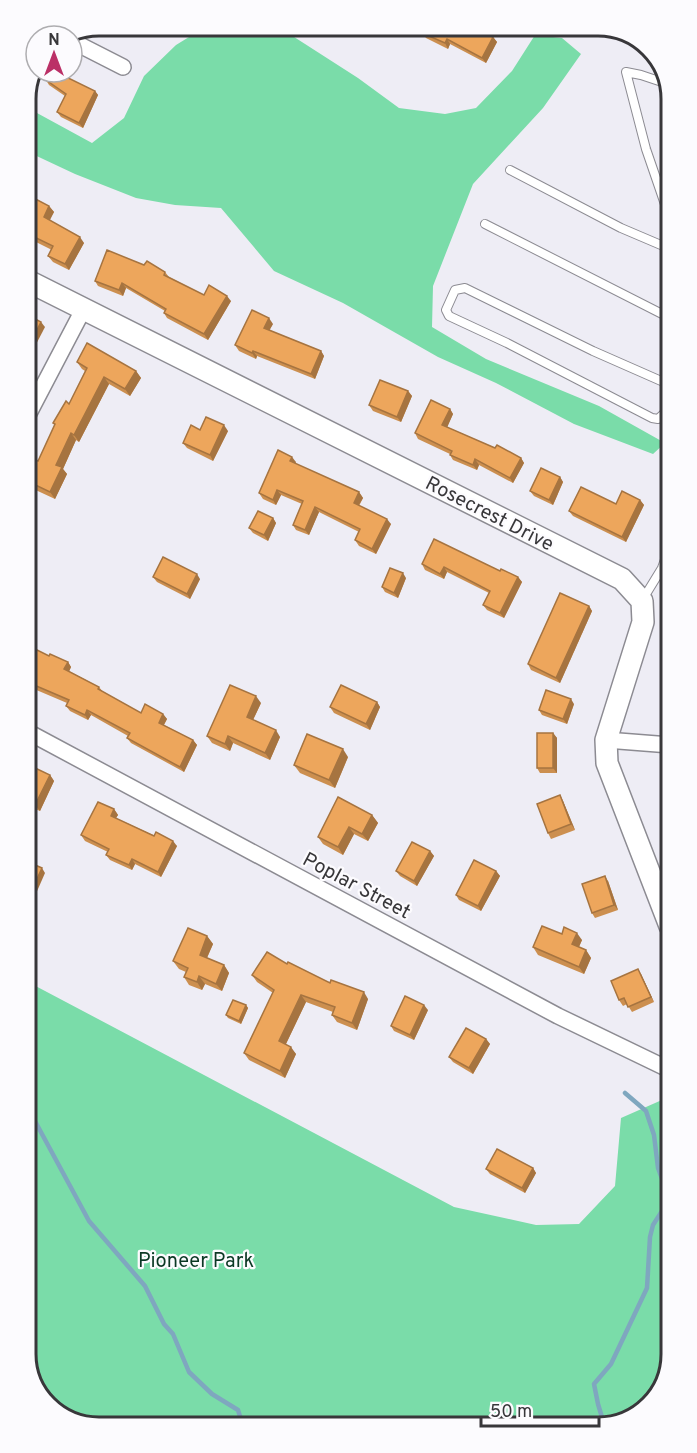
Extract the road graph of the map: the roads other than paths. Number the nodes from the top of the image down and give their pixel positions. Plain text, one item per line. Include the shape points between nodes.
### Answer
1 (84, 47) edge
2 (123, 67) dead end
3 (658, 81) edge
4 (510, 170) dead end
5 (661, 193) edge
6 (485, 224) dead end
7 (661, 245) edge
8 (36, 285) edge
9 (84, 308) junction
10 (661, 313) edge
11 (661, 381) edge
12 (36, 400) edge
13 (661, 416) edge
14 (661, 570) edge
15 (642, 601) junction
16 (36, 736) edge
17 (606, 740) junction
18 (661, 744) edge
19 (661, 903) edge
20 (661, 1066) edge

1 - 2 street
3 - 5 lane via 626,72
4 - 7 lane
6 - 10 lane
8 - 9 street, Rosecrest Drive
9 - 12 street
9 - 15 street, Rosecrest Drive via 622,579
11 - 13 lane via 465,288 455,290 446,310 449,316 652,418
14 - 15 lane
15 - 17 street via 643,622
16 - 20 street, Poplar Street via 558,1016
17 - 18 street
17 - 19 street via 607,763

